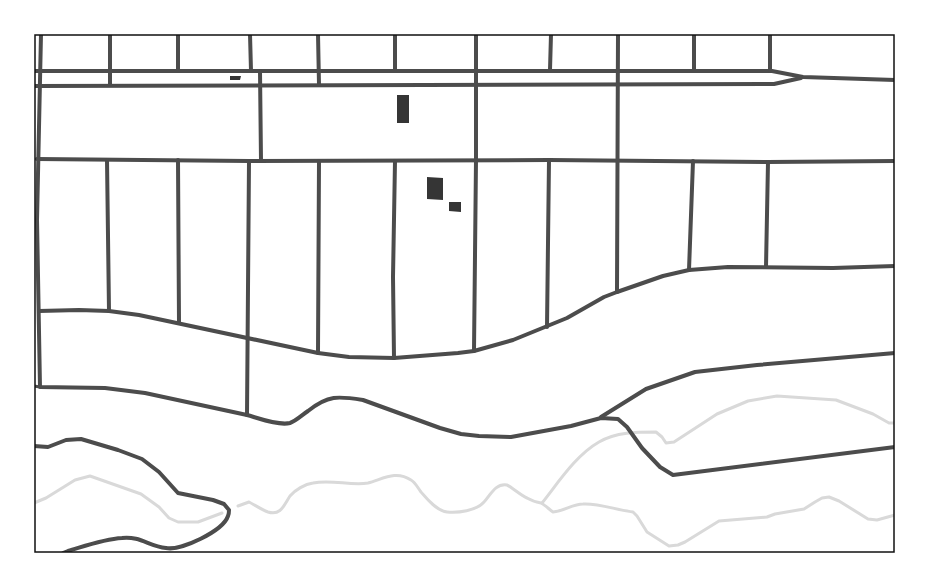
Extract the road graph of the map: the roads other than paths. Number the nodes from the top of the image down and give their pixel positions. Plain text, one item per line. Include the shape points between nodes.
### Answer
1 (41, 34) edge
2 (110, 34) edge
3 (178, 34) edge
4 (250, 34) edge
5 (318, 34) edge
6 (395, 34) edge
7 (476, 34) edge
8 (551, 34) edge
9 (618, 34) edge
10 (694, 34) edge
11 (770, 34) edge
12 (178, 70) junction
13 (476, 70) junction
14 (550, 70) junction
15 (694, 70) junction
16 (34, 71) edge
17 (41, 71) junction
18 (110, 71) junction
19 (251, 71) junction
20 (260, 71) junction
21 (319, 71) junction
22 (395, 71) junction
23 (618, 71) junction
24 (770, 71) junction
25 (803, 77) junction
26 (895, 80) edge
27 (110, 85) junction
28 (260, 85) junction
29 (319, 85) junction
30 (617, 85) junction
31 (34, 86) edge
32 (40, 86) junction
33 (476, 86) junction
34 (37, 159) junction
35 (107, 160) junction
36 (178, 160) junction
37 (476, 160) junction
38 (549, 160) junction
39 (617, 160) junction
40 (249, 161) junction
41 (261, 161) junction
42 (395, 161) junction
43 (693, 161) junction
44 (895, 161) edge
45 (319, 162) junction
46 (768, 162) junction
47 (35, 220) edge
48 (895, 266) edge
49 (766, 267) junction
50 (689, 270) junction
51 (617, 292) junction
52 (39, 311) junction
53 (109, 311) junction
54 (179, 323) junction
55 (547, 327) junction
56 (248, 338) junction
57 (474, 351) junction
58 (318, 353) junction
59 (895, 353) edge
60 (394, 358) junction
61 (34, 386) edge
62 (40, 387) junction
63 (247, 415) junction
64 (601, 418) junction
65 (34, 446) edge
66 (895, 447) edge
67 (63, 553) edge

1 - 17 street
2 - 18 street
3 - 12 street
4 - 19 street
5 - 21 street
6 - 22 street
7 - 13 street
8 - 14 street
9 - 23 street
10 - 15 street
11 - 24 street
12 - 18 street
12 - 19 street
13 - 14 street
13 - 22 street
13 - 33 street
14 - 23 street
15 - 23 street
15 - 24 street
16 - 17 street
17 - 18 street
17 - 32 street
18 - 27 street
19 - 20 street
20 - 21 street
20 - 28 street
21 - 22 street
21 - 29 street
23 - 30 street
24 - 25 street
25 - 26 street
25 - 30 street via 774,84
27 - 28 street
27 - 32 street
28 - 29 street
28 - 41 street
29 - 33 street
30 - 33 street
30 - 39 street
31 - 32 street
32 - 34 street
33 - 37 street
34 - 35 street
34 - 47 street
35 - 36 street
35 - 53 street
36 - 40 street
36 - 54 street
37 - 38 street
37 - 42 street
37 - 57 street
38 - 39 street
38 - 55 street
39 - 43 street
39 - 51 street
40 - 41 street
40 - 56 street
41 - 45 street
42 - 45 street
42 - 60 street
43 - 46 street
43 - 50 street
44 - 46 street
45 - 58 street
46 - 49 street
47 - 52 street
48 - 49 street
49 - 50 street
50 - 51 street
51 - 55 street
52 - 53 street
52 - 62 street
53 - 54 street
54 - 56 street
55 - 57 street
56 - 58 street
56 - 63 street
57 - 60 street
58 - 60 street
59 - 64 street via 695,372 646,389
61 - 62 lane
62 - 63 street via 105,388 145,393
63 - 64 street via 273,422 290,423 328,398 348,397 461,434 498,437 547,431
64 - 66 street via 618,419 622,422 660,467 673,475
65 - 67 street via 48,447 74,439 118,450 142,459 178,493 213,500 224,504 229,510 225,522 195,542 182,547 167,549 133,538 121,538

